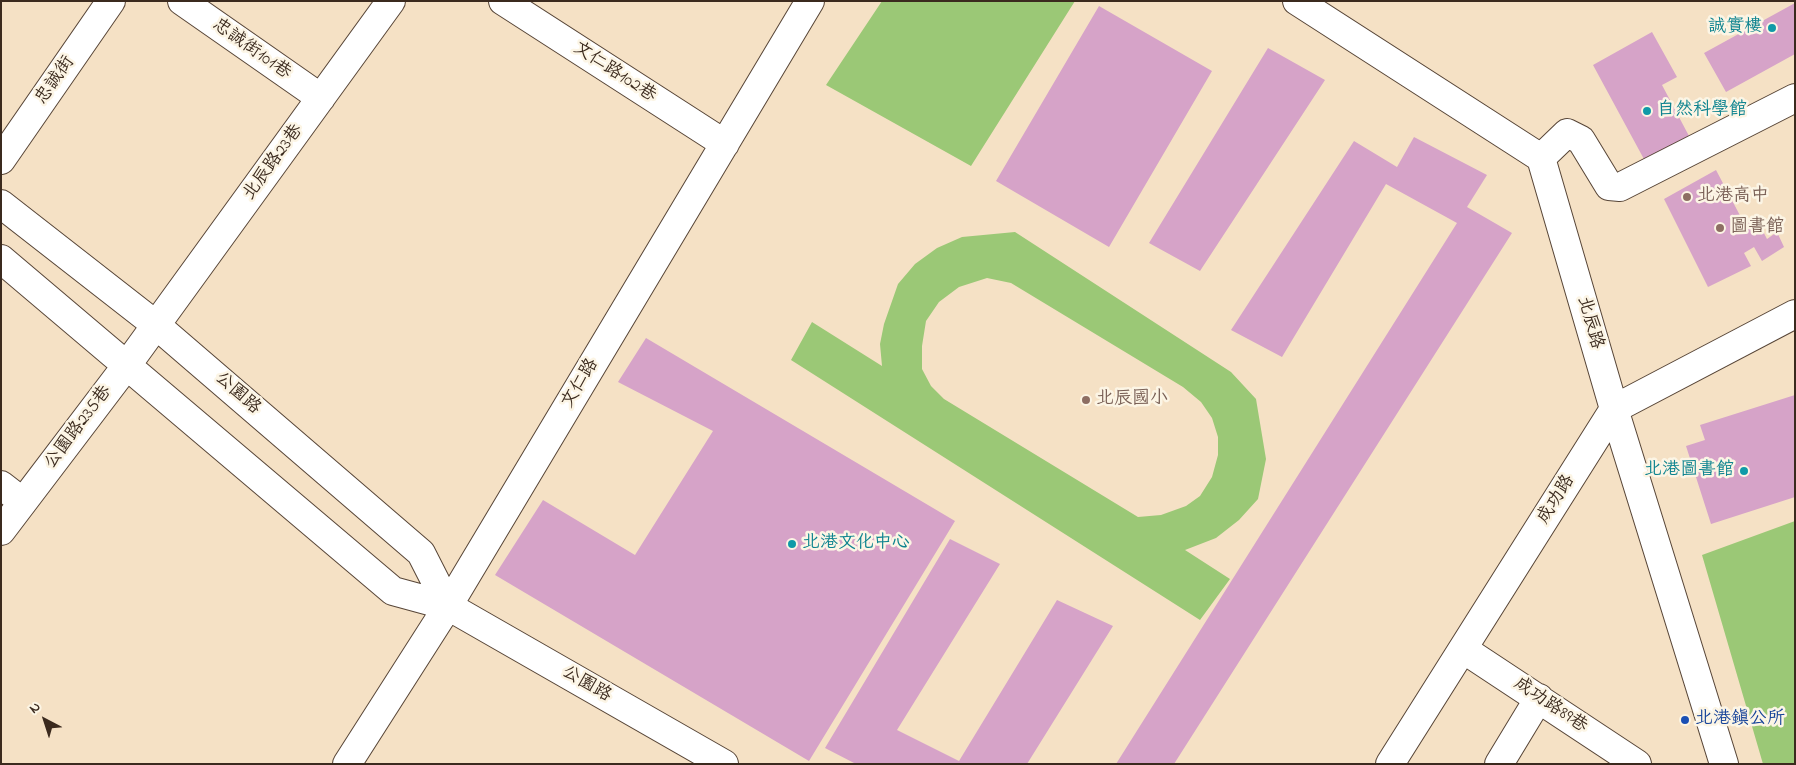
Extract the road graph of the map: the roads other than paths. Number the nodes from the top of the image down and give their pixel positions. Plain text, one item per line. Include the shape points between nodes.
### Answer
1 (111, 1) edge
2 (182, 1) edge
3 (391, 1) edge
4 (503, 1) edge
5 (1297, 1) edge
6 (804, 4) edge
7 (321, 98) junction
8 (1795, 98) edge
9 (725, 144) junction
10 (1541, 158) junction
11 (1, 160) edge
12 (1, 204) edge
13 (1, 259) edge
14 (1795, 314) edge
15 (156, 325) junction
16 (127, 365) junction
17 (1614, 409) junction
18 (1, 485) edge
19 (23, 502) junction
20 (1, 531) edge
21 (448, 606) junction
22 (1463, 649) junction
23 (1539, 698) junction
24 (347, 764) edge
25 (724, 764) edge
26 (1390, 764) edge
27 (1499, 764) edge
28 (1636, 764) edge
29 (1724, 764) edge

1 - 11 street, 忠誠街
2 - 7 street, 忠誠街101巷
3 - 7 street, 北辰路23巷
4 - 9 street, 文仁路102巷
5 - 10 street
6 - 9 street, 文仁路
7 - 15 street, 北辰路23巷
8 - 10 street via 1620,187 1609,186 1581,140 1567,133
9 - 21 street, 文仁路
10 - 17 street, 北辰路
12 - 15 street, 公園路
13 - 16 street, 公園路
14 - 17 street
15 - 16 street, 公園路235巷
15 - 21 street, 公園路 via 421,553
16 - 19 street, 公園路235巷
16 - 21 street, 公園路 via 392,591
17 - 22 street, 成功路
17 - 29 street, 北辰路
18 - 19 street
19 - 20 street, 公園路235巷
21 - 24 street, 文仁路
21 - 25 street, 公園路
22 - 23 street, 成功路89巷
22 - 26 street, 成功路
23 - 27 street
23 - 28 street, 成功路89巷

